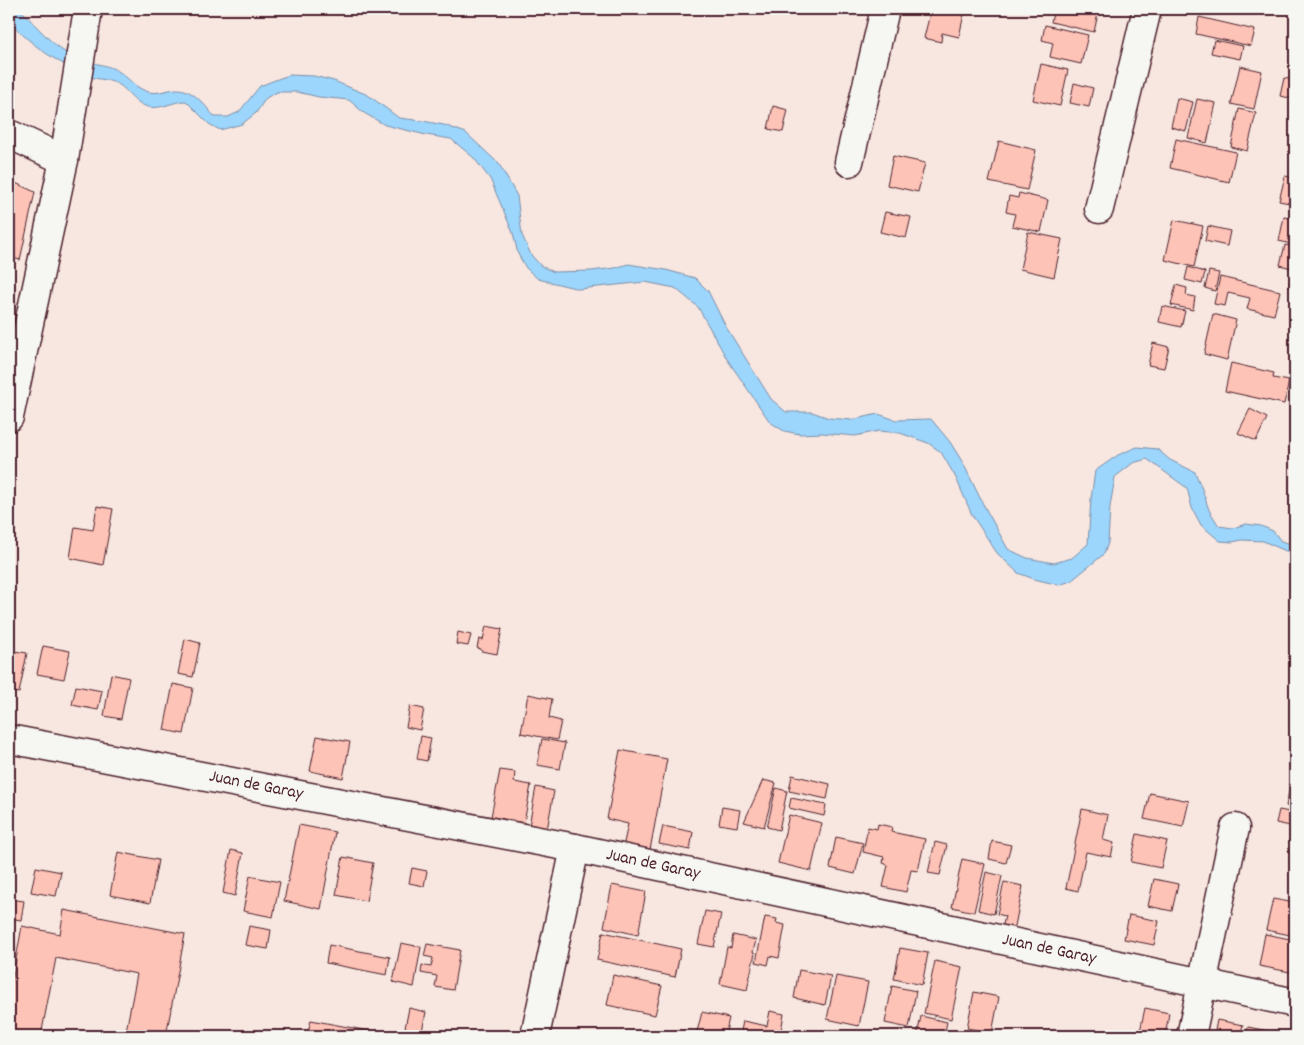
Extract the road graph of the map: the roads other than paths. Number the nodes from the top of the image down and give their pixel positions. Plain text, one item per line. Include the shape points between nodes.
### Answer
1 (885, 9) edge
2 (1147, 9) edge
3 (88, 13) edge
4 (9, 134) edge
5 (64, 160) junction
6 (849, 162) dead end
7 (1099, 209) dead end
8 (10, 408) edge
9 (9, 739) edge
10 (1235, 828) dead end
11 (576, 848) junction
12 (1202, 983) junction
13 (1295, 1003) edge
14 (535, 1036) edge
15 (1191, 1036) edge

1 - 6 street
2 - 7 street
3 - 5 street
4 - 5 street
5 - 8 street
9 - 11 street, Juan de Garay
10 - 12 street
11 - 12 street, Juan de Garay
11 - 14 street
12 - 13 street, Juan de Garay
12 - 15 street

